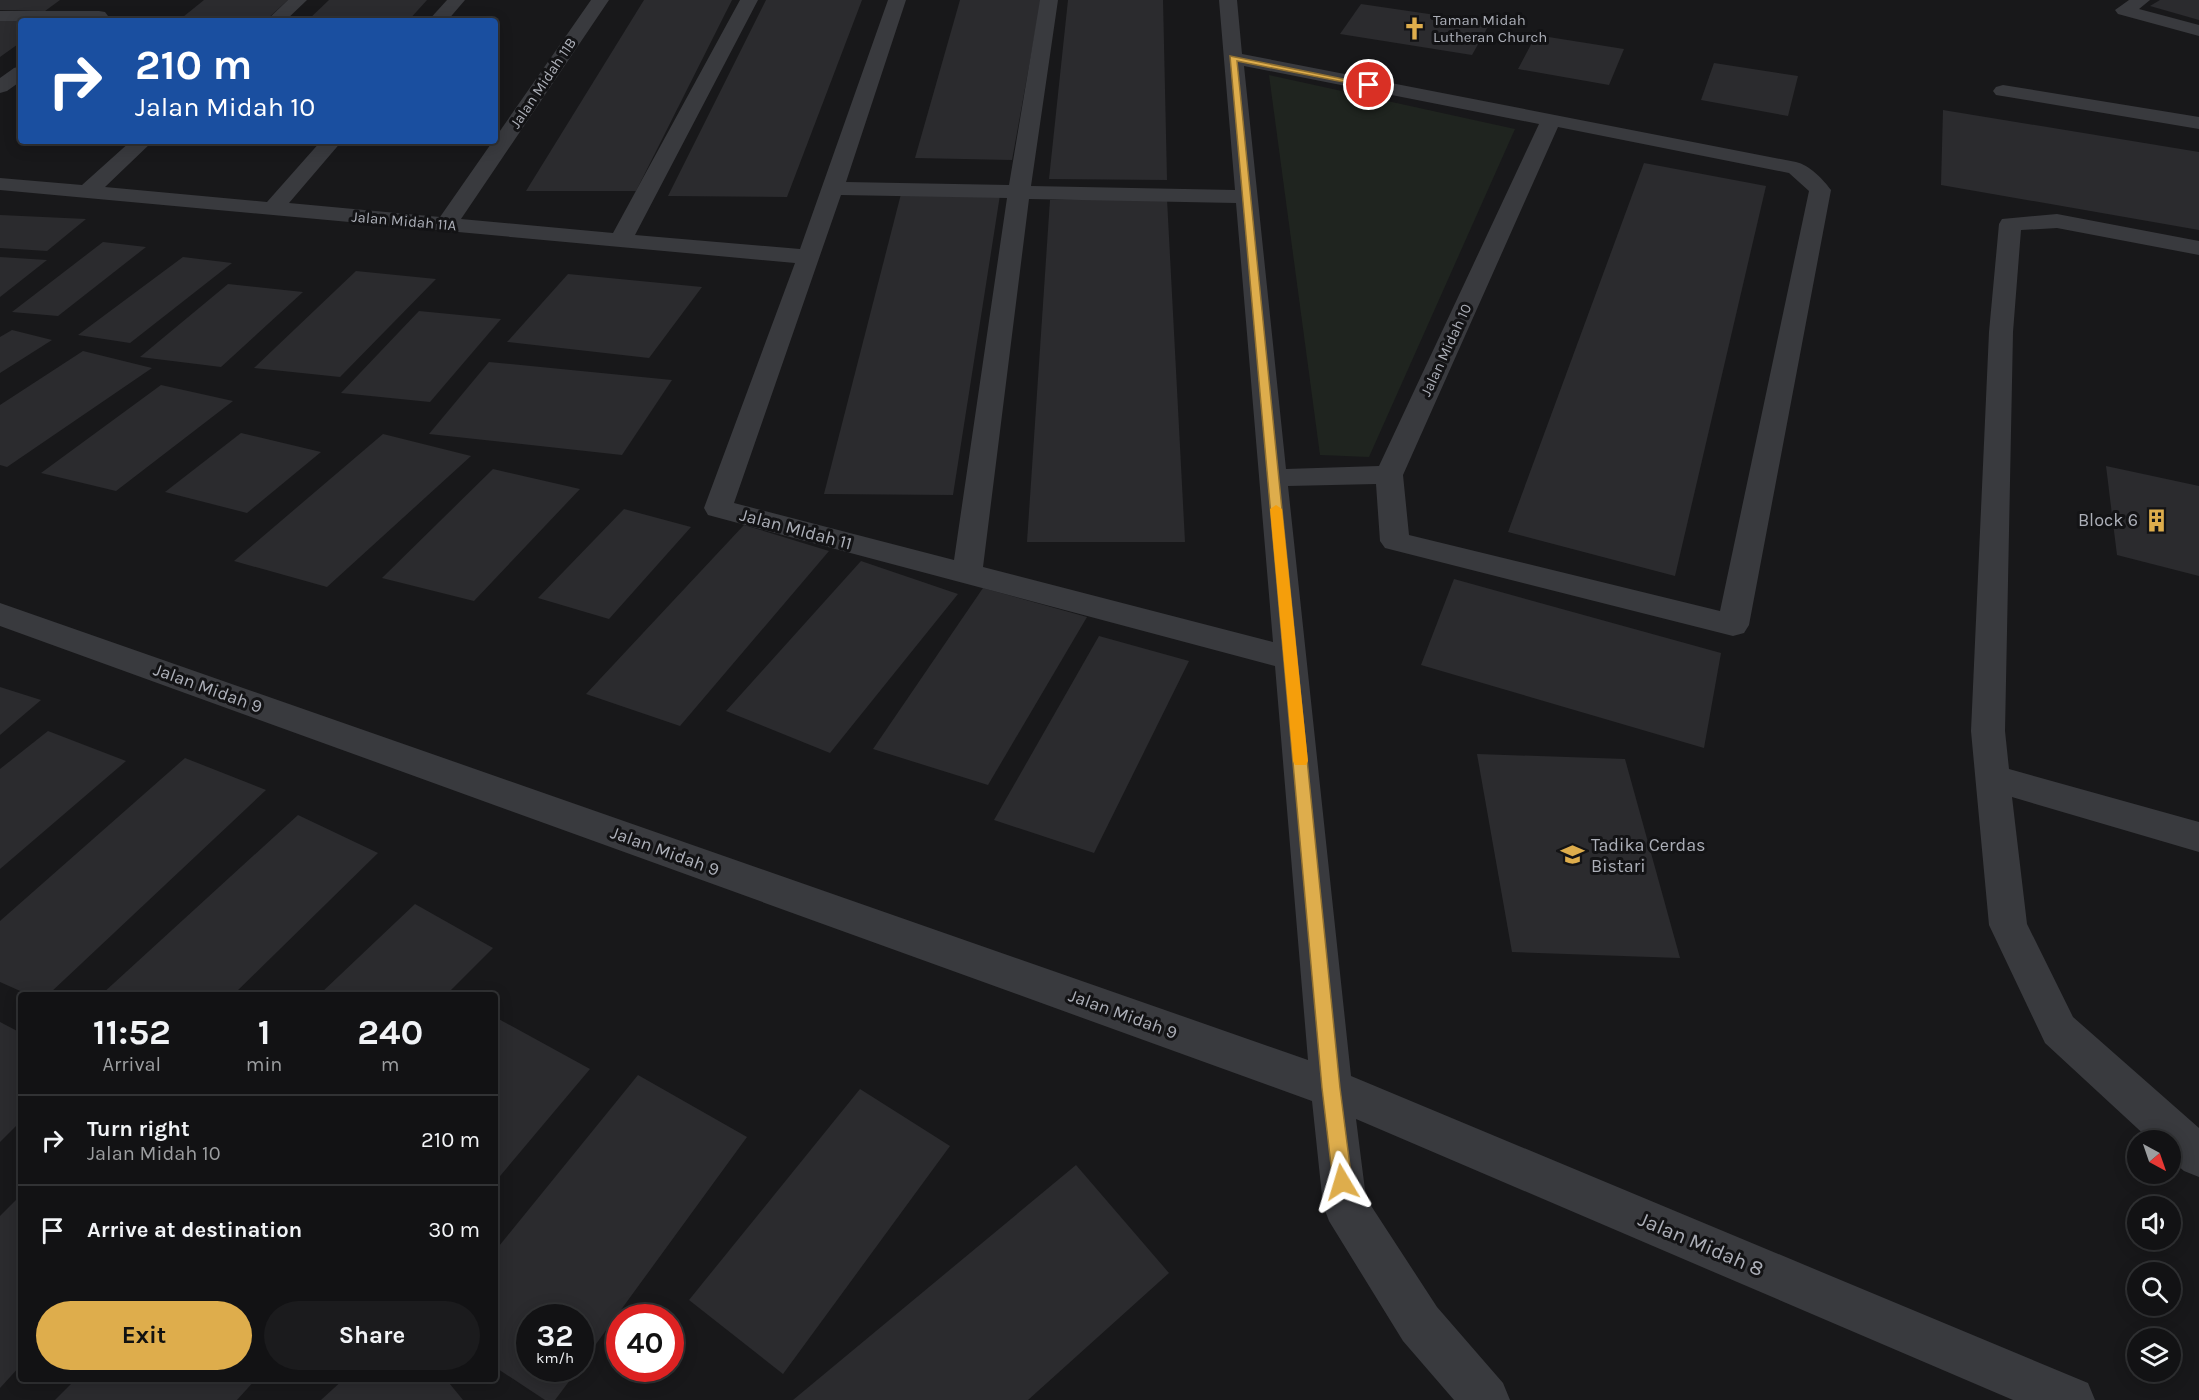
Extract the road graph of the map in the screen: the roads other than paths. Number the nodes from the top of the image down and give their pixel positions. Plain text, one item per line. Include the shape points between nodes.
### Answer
1 (298, 0) edge
2 (456, 0) edge
3 (600, 0) edge
4 (749, 0) edge
5 (897, 0) edge
6 (1049, 0) edge
7 (1228, 0) edge
8 (2141, 0) edge
9 (102, 14) edge
10 (0, 16) edge
11 (278, 18) edge
12 (440, 18) edge
13 (2199, 32) edge
14 (1233, 58) junction
15 (18, 74) edge
16 (0, 87) edge
17 (2002, 91) dead end
18 (1551, 120) junction
19 (2199, 123) edge
20 (140, 144) edge
21 (329, 144) edge
22 (0, 184) edge
23 (833, 188) junction
24 (87, 192) junction
25 (1018, 192) junction
26 (1247, 197) junction
27 (272, 209) junction
28 (446, 225) junction
29 (620, 241) junction
30 (2199, 248) edge
31 (808, 257) junction
32 (1389, 475) junction
33 (1273, 478) junction
34 (968, 573) junction
35 (0, 614) edge
36 (1290, 658) junction
37 (1993, 778) junction
38 (2199, 837) edge
39 (1331, 1088) junction
40 (2199, 1156) edge
41 (1486, 1400) edge
42 (2071, 1400) edge

1 - 11 street
2 - 12 street
3 - 28 street, Jalan Midah 11B
4 - 29 street
5 - 23 street, Jalan MIdah 11
6 - 25 street
7 - 14 street
8 - 13 street via 2124,10
9 - 10 street
14 - 18 street
14 - 26 street
15 - 16 street
17 - 19 street
18 - 32 street, Jalan Midah 10
18 - 32 street via 1796,168 1820,190 1733,625 1395,541
20 - 24 street
21 - 27 street
22 - 24 street, Jalan Midah 11A
23 - 25 street
23 - 31 street, Jalan MIdah 11
24 - 27 street, Jalan Midah 11A
25 - 26 street
25 - 34 street
26 - 33 street
27 - 28 street, Jalan Midah 11A
28 - 29 street, Jalan Midah 11A
29 - 31 street, Jalan Midah 11A
30 - 37 street via 2057,220 2010,224 2001,332 1988,731
31 - 34 street, Jalan MIdah 11 via 718,508
32 - 33 street
33 - 36 street
34 - 36 street, Jalan MIdah 11
35 - 39 street, Jalan Midah 9
36 - 39 street
37 - 38 street
37 - 40 street via 2008,925 2059,1030
39 - 41 street via 1346,1205 1420,1324
39 - 42 street, Jalan Midah 8

